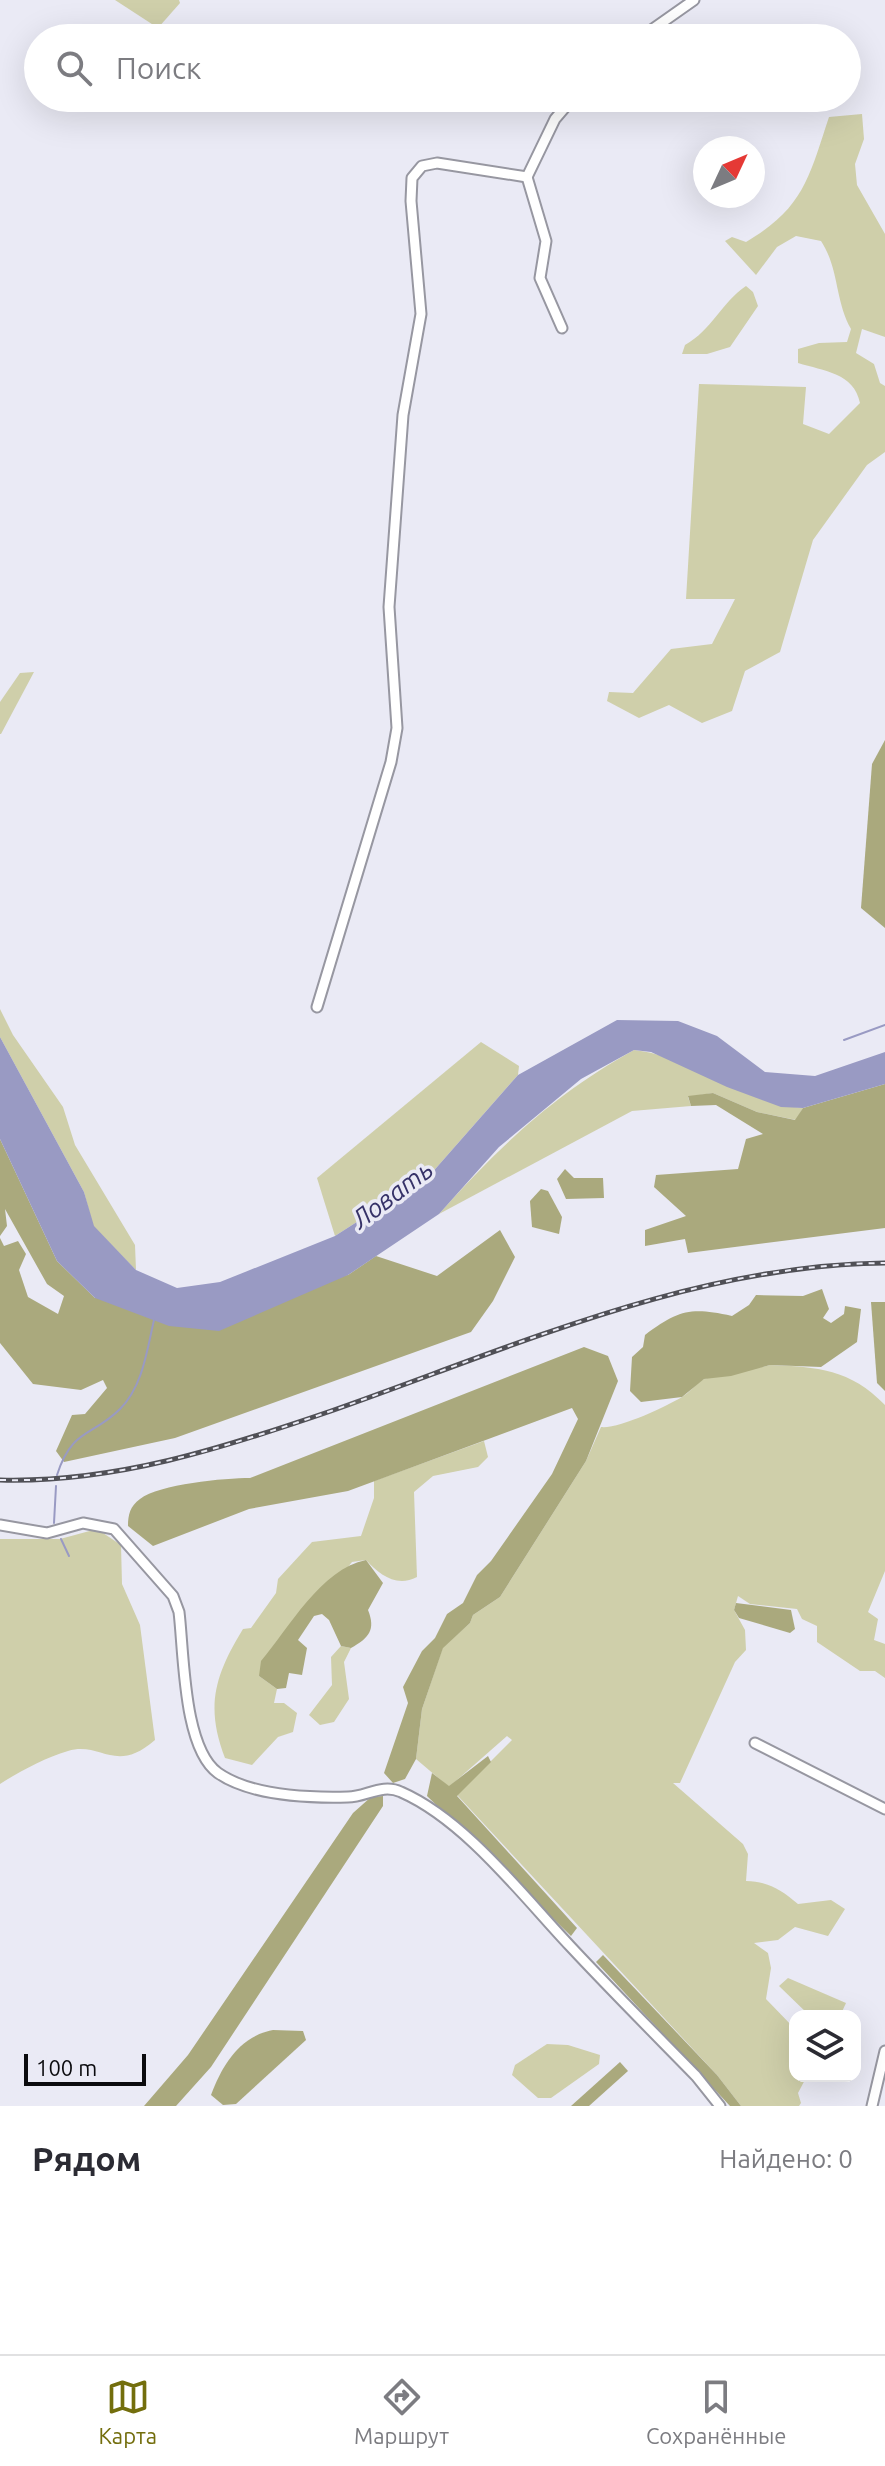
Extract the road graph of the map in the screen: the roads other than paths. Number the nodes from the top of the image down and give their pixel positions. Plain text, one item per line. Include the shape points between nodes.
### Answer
1 (694, 0) edge
2 (660, 24) edge
3 (561, 112) edge
4 (527, 177) junction
5 (562, 328) dead end
6 (317, 1007) dead end
7 (0, 1525) edge
8 (755, 1743) dead end
9 (885, 1809) edge
10 (885, 2051) edge
11 (720, 2106) edge
12 (872, 2106) edge

1 - 2 street
3 - 4 street
4 - 5 street via 546,241 540,278
4 - 6 street via 437,163 422,166 412,178 421,314 403,415 389,607 397,728
7 - 11 street via 47,1533 83,1523 114,1529 173,1596 193,1726 204,1759 219,1774 281,1792 351,1798 398,1790 429,1808 508,1880
8 - 9 street
10 - 12 street

